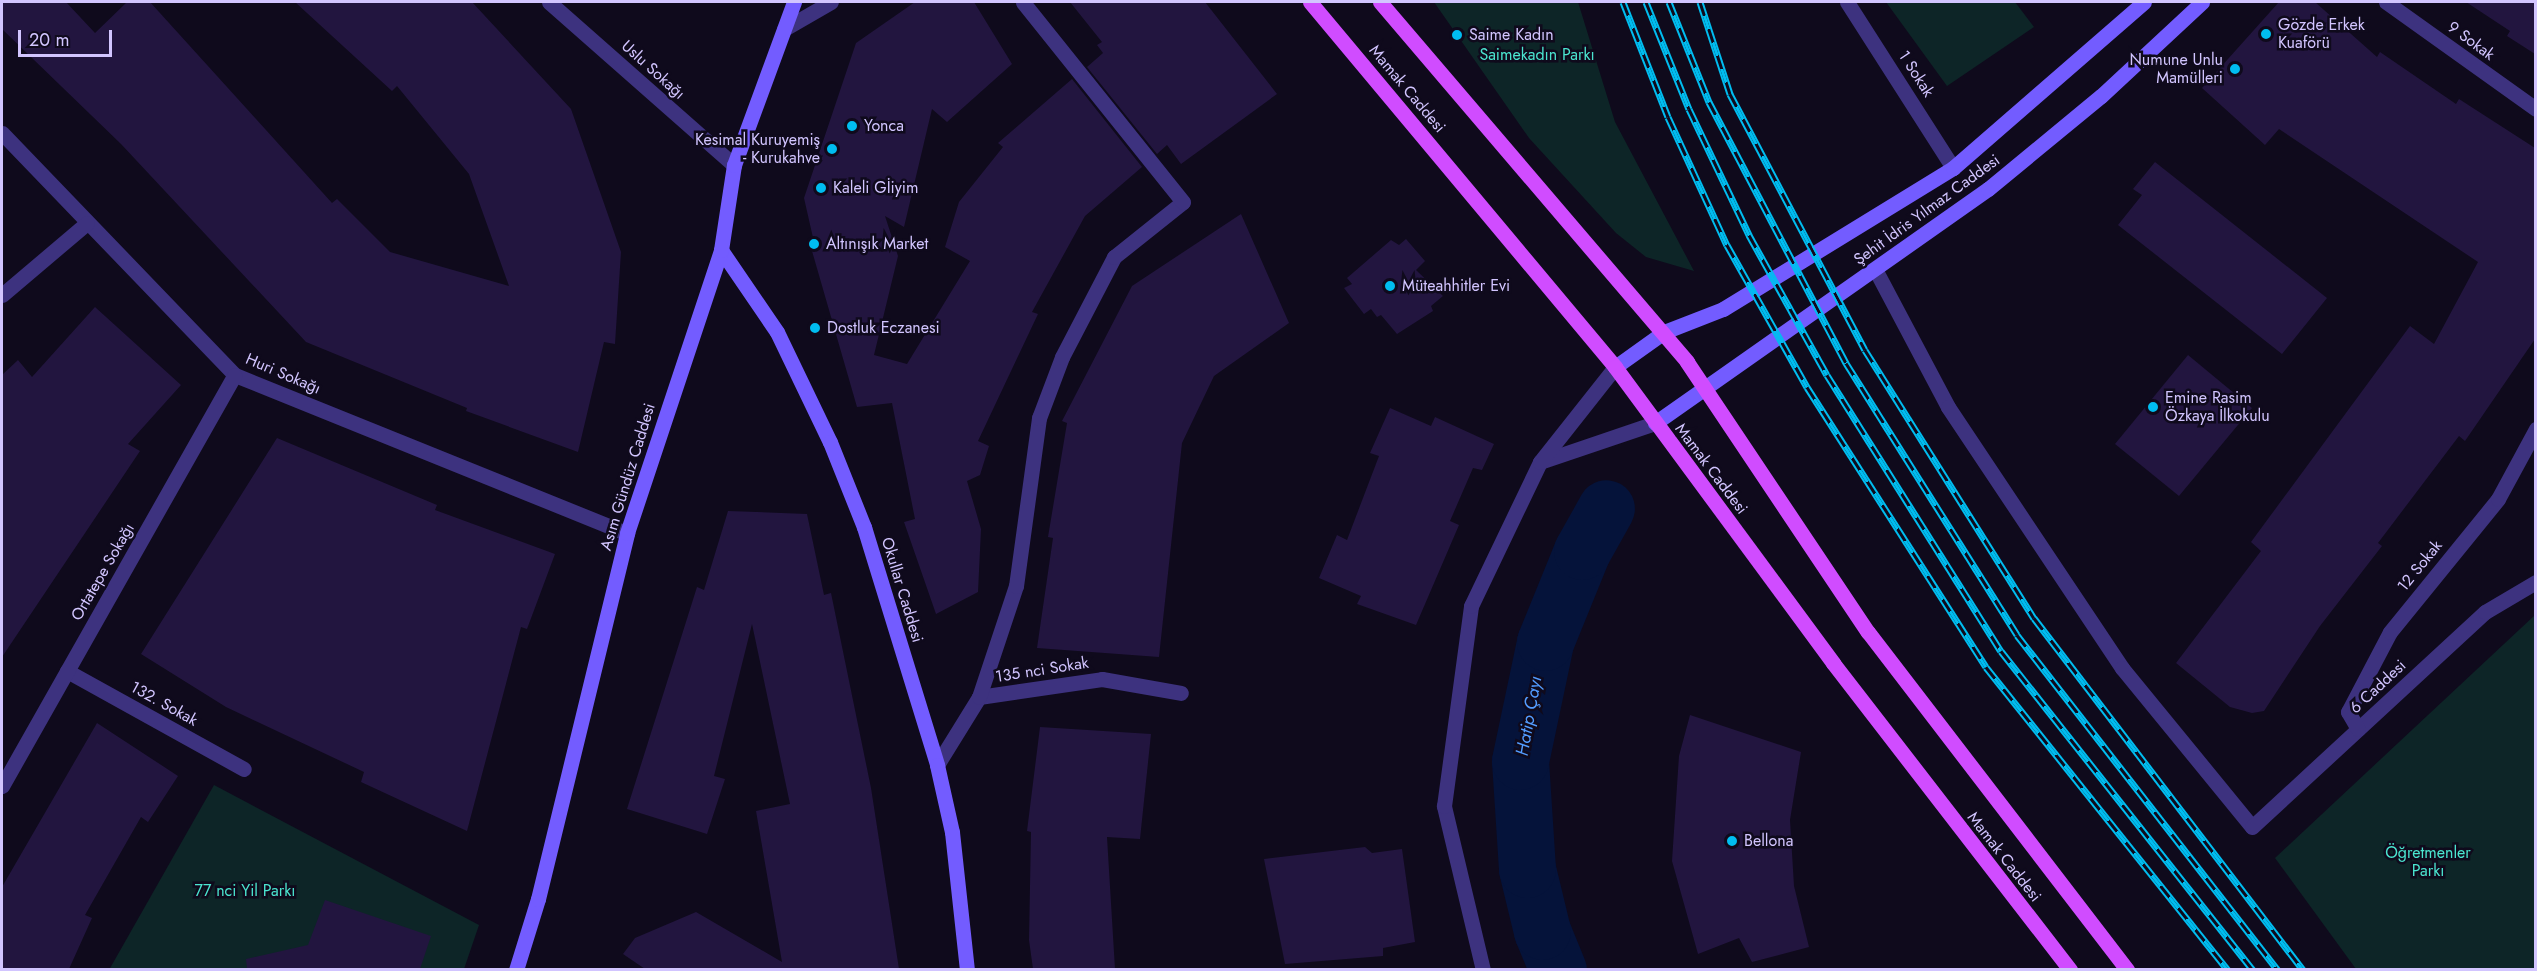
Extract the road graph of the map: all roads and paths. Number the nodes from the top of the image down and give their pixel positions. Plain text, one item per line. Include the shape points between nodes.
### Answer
1 (549, 2) edge
2 (794, 2) edge
3 (831, 2) edge
4 (1023, 2) edge
5 (1310, 2) edge
6 (1380, 2) edge
7 (1847, 2) edge
8 (2144, 2) edge
9 (2202, 2) edge
10 (2386, 2) edge
11 (784, 29) junction
12 (2535, 109) edge
13 (2, 133) edge
14 (734, 165) junction
15 (1953, 168) junction
16 (87, 223) junction
17 (721, 250) junction
18 (1876, 271) junction
19 (2, 295) edge
20 (1664, 332) junction
21 (1615, 367) junction
22 (235, 375) junction
23 (1704, 385) junction
24 (1654, 423) junction
25 (2535, 429) edge
26 (1540, 462) junction
27 (627, 533) junction
28 (2535, 582) edge
29 (67, 671) junction
30 (1181, 693) dead end
31 (979, 697) junction
32 (2358, 729) junction
33 (937, 765) junction
34 (244, 769) dead end
35 (2, 786) edge
36 (518, 969) edge
37 (968, 969) edge
38 (1483, 969) edge
39 (2070, 969) edge
40 (2127, 969) edge

1 - 14 street, Uslu Sokağı
2 - 11 street, Asım Gündüz Caddesi
3 - 11 street
4 - 31 street via 1183,202 1114,257 1062,357 1039,418 1016,586
5 - 21 main road, Mamak Caddesi
6 - 20 main road, Mamak Caddesi
7 - 15 street, 1 Sokak
8 - 15 street, Şehit İdris Yılmaz Caddesi
9 - 18 street, Şehit İdris Yılmaz Caddesi via 2093,103 1988,189
10 - 12 street, 9 Sokak
11 - 14 street, Asım Gündüz Caddesi
13 - 16 street, Huri Sokağı
14 - 17 street, Asım Gündüz Caddesi
15 - 20 street, Şehit İdris Yılmaz Caddesi via 1724,309
16 - 19 street
16 - 22 street, Huri Sokağı
17 - 27 street, Asım Gündüz Caddesi
17 - 33 street, Okullar Caddesi via 777,332 830,441 864,527
18 - 23 street, Şehit İdris Yılmaz Caddesi
18 - 32 street, 6 Caddesi via 1948,406 2122,668 2252,827
20 - 21 street, Şehit İdris Yılmaz Caddesi
20 - 23 main road, Mamak Caddesi
21 - 24 main road, Mamak Caddesi
21 - 26 street
22 - 27 street, Huri Sokağı
22 - 29 street, Ortatepe Sokağı
23 - 24 street, Şehit İdris Yılmaz Caddesi
23 - 40 main road, Mamak Caddesi via 1868,632
24 - 26 street
24 - 39 main road, Mamak Caddesi
25 - 32 street, 12 Sokak via 2498,499 2390,632 2348,712
26 - 38 street via 1471,606 1444,806
27 - 36 street, Asım Gündüz Caddesi
28 - 32 street, 6 Caddesi via 2485,612
29 - 34 street, 132. Sokak
29 - 35 street, Ortatepe Sokağı
30 - 31 street, 135 nci Sokak via 1102,679
31 - 33 street
33 - 37 street, Okullar Caddesi via 952,832

